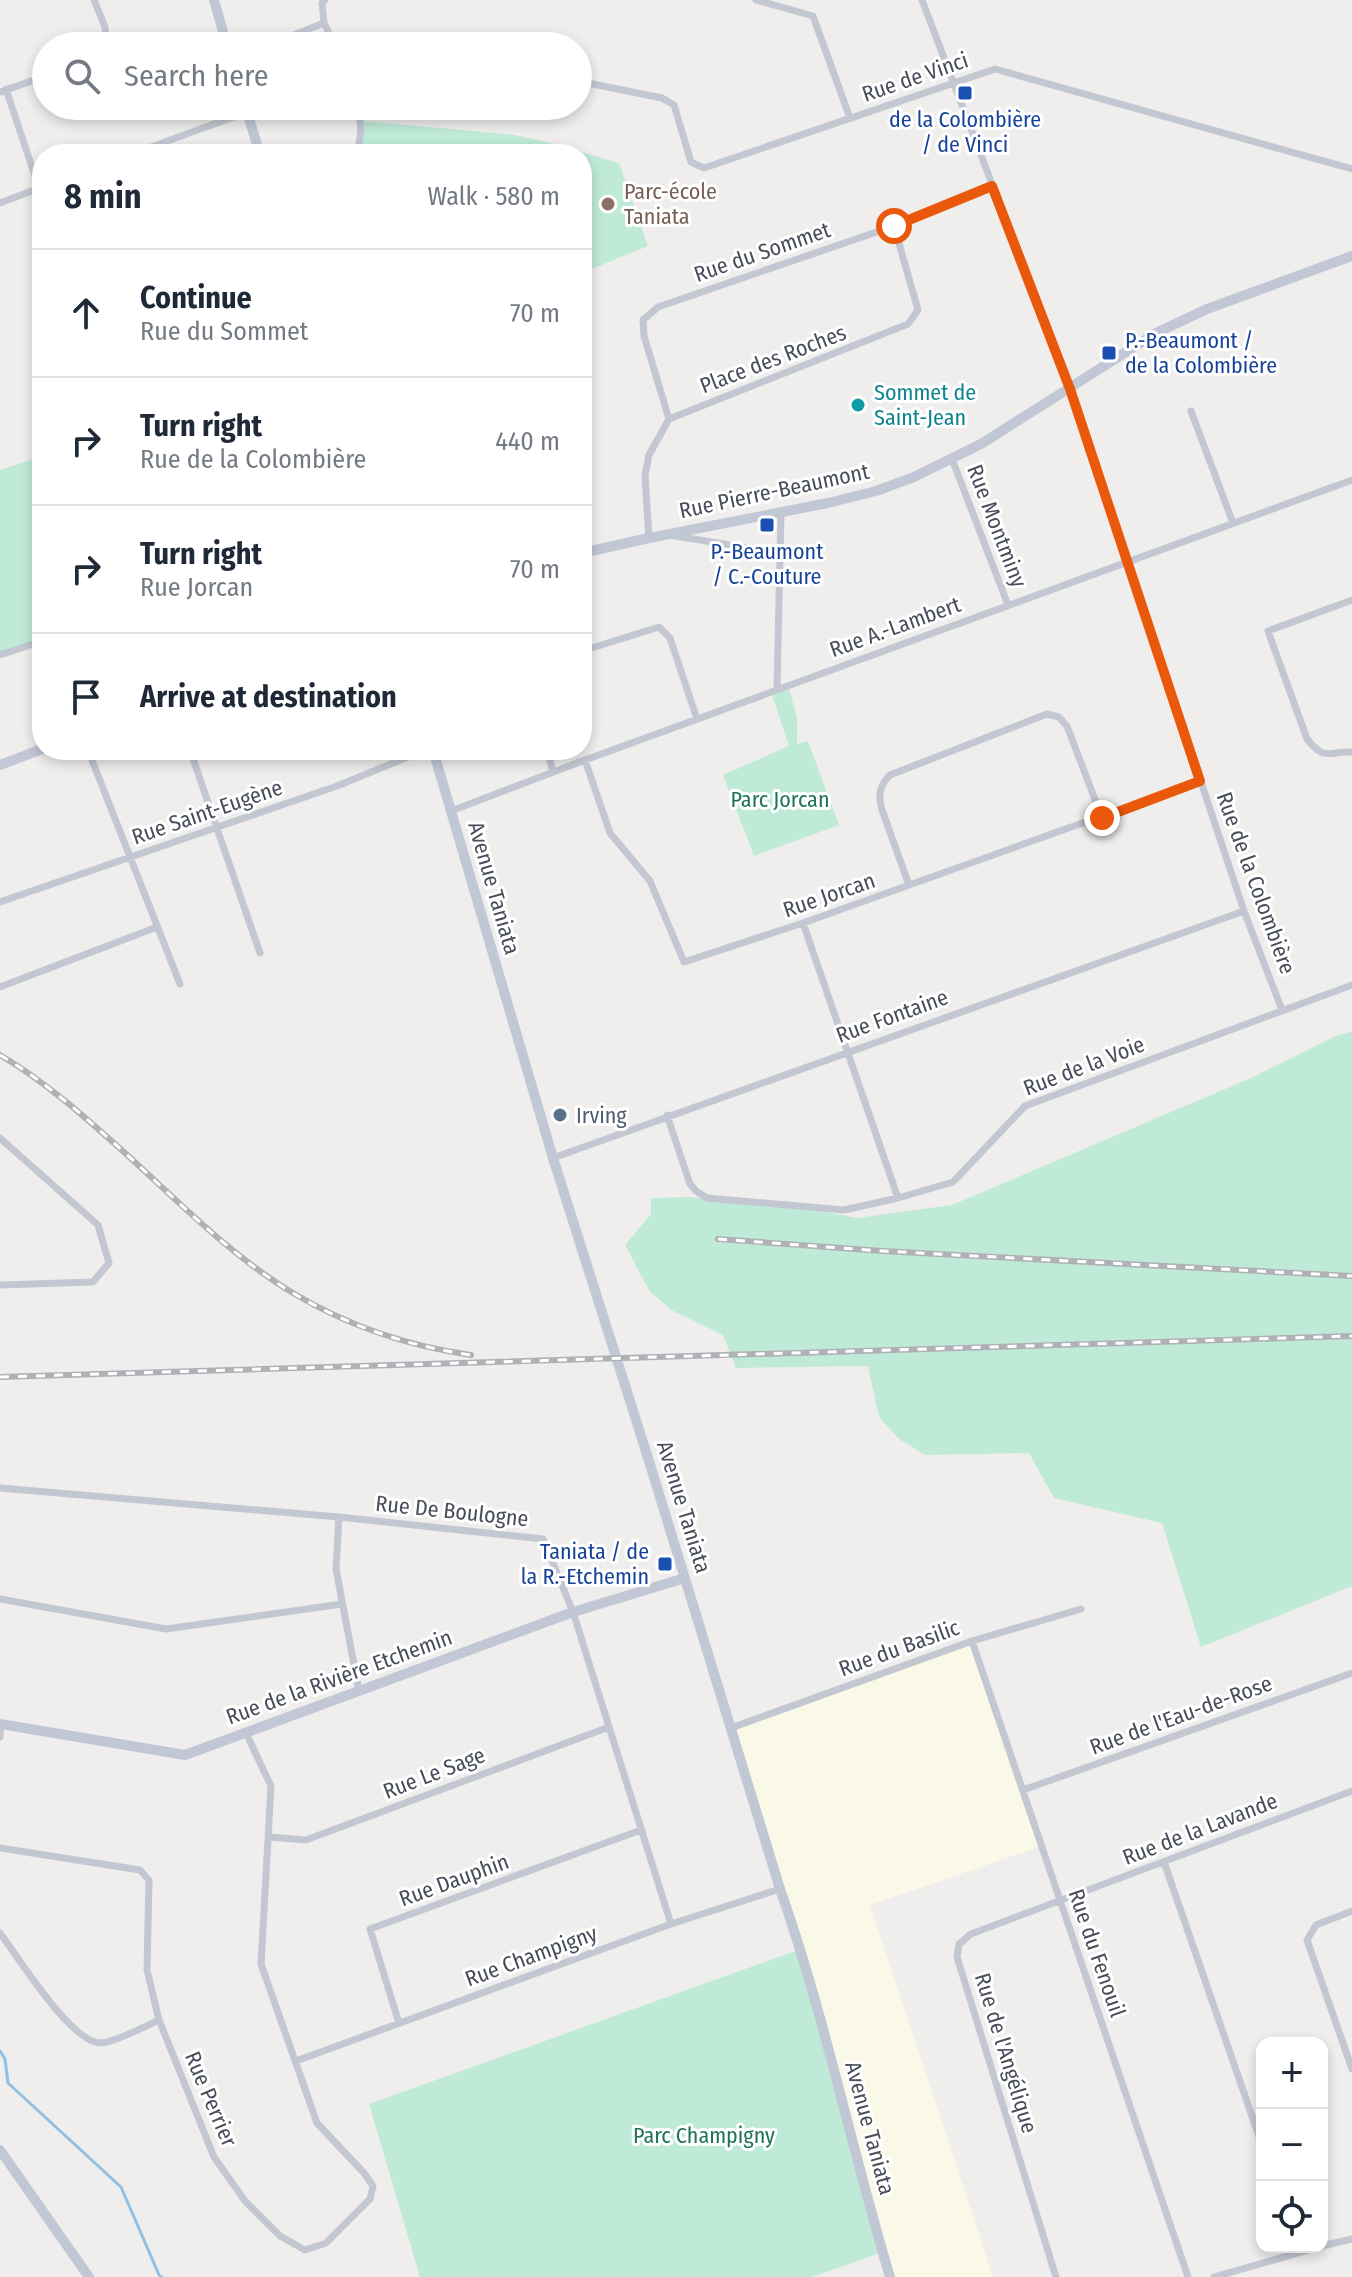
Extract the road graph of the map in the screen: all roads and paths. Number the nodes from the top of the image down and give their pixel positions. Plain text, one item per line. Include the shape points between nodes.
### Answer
1 (94, 0) edge
2 (214, 0) edge
3 (325, 0) edge
4 (756, 0) edge
5 (922, 0) edge
6 (324, 23) junction
7 (106, 32) edge
8 (223, 32) edge
9 (301, 32) edge
10 (328, 32) edge
11 (32, 81) edge
12 (953, 83) junction
13 (592, 84) edge
14 (3, 91) edge
15 (850, 118) junction
16 (221, 120) edge
17 (249, 120) edge
18 (362, 120) edge
19 (167, 144) edge
20 (257, 144) edge
21 (359, 144) edge
22 (32, 165) edge
23 (1352, 169) edge
24 (992, 186) junction
25 (32, 191) edge
26 (0, 203) edge
27 (894, 226) junction
28 (1352, 256) edge
29 (1070, 389) junction
30 (1191, 411) dead end
31 (669, 419) junction
32 (952, 459) junction
33 (1352, 480) edge
34 (781, 513) junction
35 (1233, 523) junction
36 (667, 534) junction
37 (649, 538) junction
38 (592, 551) edge
39 (779, 553) junction
40 (1127, 562) junction
41 (1352, 600) edge
42 (1008, 605) junction
43 (32, 644) edge
44 (592, 648) edge
45 (0, 655) edge
46 (777, 689) junction
47 (697, 719) junction
48 (1352, 752) edge
49 (32, 753) edge
50 (592, 757) edge
51 (92, 760) edge
52 (193, 760) edge
53 (401, 760) edge
54 (436, 760) edge
55 (550, 760) edge
56 (585, 760) joint
57 (0, 765) edge
58 (553, 771) junction
59 (1200, 781) junction
60 (451, 811) junction
61 (1102, 818) junction
62 (217, 828) junction
63 (130, 858) junction
64 (909, 885) junction
65 (0, 902) edge
66 (1244, 911) junction
67 (803, 923) junction
68 (157, 927) junction
69 (260, 953) dead end
70 (180, 984) dead end
71 (1352, 985) edge
72 (0, 987) edge
73 (1282, 1010) junction
74 (847, 1051) junction
75 (667, 1115) junction
76 (0, 1138) edge
77 (553, 1158) junction
78 (898, 1198) junction
79 (0, 1285) edge
80 (0, 1488) edge
81 (339, 1517) junction
82 (685, 1578) junction
83 (0, 1599) edge
84 (342, 1604) junction
85 (1081, 1609) dead end
86 (573, 1612) junction
87 (972, 1641) junction
88 (1352, 1673) edge
89 (359, 1691) junction
90 (1, 1724) edge
91 (609, 1727) junction
92 (731, 1728) junction
93 (246, 1733) junction
94 (0, 1737) edge
95 (1023, 1790) junction
96 (1352, 1791) edge
97 (641, 1830) junction
98 (269, 1837) junction
99 (0, 1848) edge
100 (1164, 1862) junction
101 (780, 1889) junction
102 (1060, 1901) junction
103 (1352, 1911) edge
104 (671, 1924) junction
105 (0, 1933) edge
106 (159, 2020) junction
107 (399, 2023) junction
108 (296, 2061) junction
109 (1352, 2069) edge
110 (1256, 2128) edge
111 (0, 2150) edge
112 (1352, 2239) edge
113 (1328, 2245) edge
114 (1286, 2253) edge
115 (89, 2277) edge
116 (890, 2277) edge
117 (1056, 2277) edge
118 (1188, 2277) edge
119 (1214, 2277) edge

1 - 7 street
2 - 8 main road
3 - 6 street
4 - 15 street via 813,16
5 - 12 street, Rue de la Colombière
6 - 9 street
6 - 10 street
11 - 14 street
12 - 15 street, Rue de Vinci
12 - 23 street, Rue de Vinci via 995,69
12 - 24 street, Rue de la Colombière
13 - 15 street, Rue de Vinci via 674,105 691,162 704,168
14 - 22 street
16 - 19 street
17 - 20 main road
18 - 21 street
24 - 27 street, Rue du Sommet
24 - 29 street, Rue de la Colombière
25 - 26 street
27 - 31 street, Place des Roches via 918,310 908,324
27 - 31 street, Rue du Sommet via 658,307 643,320 644,336
28 - 29 main road, Rue Pierre-Beaumont via 1207,309
29 - 32 main road, Rue Pierre-Beaumont
29 - 40 street, Rue de la Colombière
30 - 35 street
31 - 37 street via 649,455 645,475
32 - 34 main road, Rue Pierre-Beaumont via 876,491
32 - 42 street, Rue Montminy
33 - 35 street, Rue A.-Lambert
34 - 36 main road, Rue Pierre-Beaumont
34 - 39 street
35 - 40 street, Rue A.-Lambert
36 - 37 main road, Rue Pierre-Beaumont
36 - 39 street
37 - 38 main road, Rue Pierre-Beaumont
39 - 46 street
40 - 42 street, Rue A.-Lambert
40 - 59 street, Rue de la Colombière
41 - 48 street via 1268,631 1307,739 1329,756
42 - 46 street, Rue A.-Lambert
43 - 45 street
44 - 47 street via 659,627 670,638
46 - 47 street, Rue A.-Lambert
47 - 50 street, Rue A.-Lambert
49 - 57 main road
51 - 63 street
52 - 62 street
53 - 62 street, Rue Saint-Eugène
54 - 60 main road, Avenue Taniata
55 - 58 street
56 - 58 street, Rue A.-Lambert
56 - 67 street, Rue Jorcan via 610,833 650,881 684,962
58 - 60 street, Rue A.-Lambert
59 - 61 street, Rue Jorcan
59 - 66 street, Rue de la Colombière
60 - 77 main road, Avenue Taniata
61 - 64 street, Rue Jorcan
61 - 64 street via 1067,726 1047,714 890,775 881,784 882,810
62 - 63 street, Rue Saint-Eugène
62 - 69 street
63 - 65 street, Rue Saint-Eugène
63 - 68 street
64 - 67 street, Rue Jorcan
66 - 73 street, Rue de la Colombière
66 - 74 street, Rue Fontaine
67 - 74 street
68 - 70 street
68 - 72 street
71 - 73 street, Rue de la Voie
73 - 78 street, Rue de la Voie via 1025,1106 953,1182
74 - 75 street, Rue Fontaine
74 - 78 street
75 - 77 street, Rue Fontaine
75 - 78 street, Rue de la Voie via 690,1184 707,1198 844,1210
76 - 79 street via 98,1225 109,1263 93,1282
77 - 82 main road, Avenue Taniata
80 - 81 street, Rue De Boulogne
81 - 84 street via 336,1569
81 - 86 street, Rue De Boulogne via 543,1539
82 - 86 main road, Rue de la Rivière Etchemin
82 - 92 main road, Avenue Taniata
83 - 84 street via 166,1629
84 - 89 street
85 - 87 street, Rue du Basilic
86 - 89 main road, Rue de la Rivière Etchemin
86 - 91 street, Rue De Boulogne
87 - 92 street, Rue du Basilic
87 - 95 street, Rue du Fenouil
88 - 95 street, Rue de l'Eau-de-Rose
89 - 93 main road, Rue de la Rivière Etchemin
90 - 93 main road, Rue de la Rivière Etchemin via 185,1755
90 - 94 street
91 - 97 street, Rue De Boulogne
91 - 98 street, Rue Le Sage via 306,1840
92 - 101 main road, Avenue Taniata
93 - 98 street, Rue Perrier via 271,1786
95 - 102 street, Rue du Fenouil
96 - 100 street, Rue de la Lavande
97 - 104 street, Rue De Boulogne
97 - 107 street, Rue Dauphin via 370,1929
98 - 108 street, Rue Perrier via 261,1964
99 - 106 street, Rue Perrier via 140,1870 149,1880 147,1970
100 - 102 street, Rue de la Lavande
100 - 110 street
101 - 104 street, Rue Champigny
101 - 116 main road, Avenue Taniata via 809,1974
102 - 117 street, Rue de l'Angélique via 971,1934 959,1944 957,1957
102 - 118 street, Rue du Fenouil
103 - 109 street via 1316,1925 1307,1940
104 - 107 street, Rue Champigny
105 - 106 street via 63,2019 90,2041 103,2043
106 - 108 street, Rue Perrier via 214,2157 245,2201 280,2236 305,2250 326,2243 370,2199 373,2186 317,2123
107 - 108 street, Rue Champigny
111 - 115 main road
112 - 113 street
114 - 119 street

